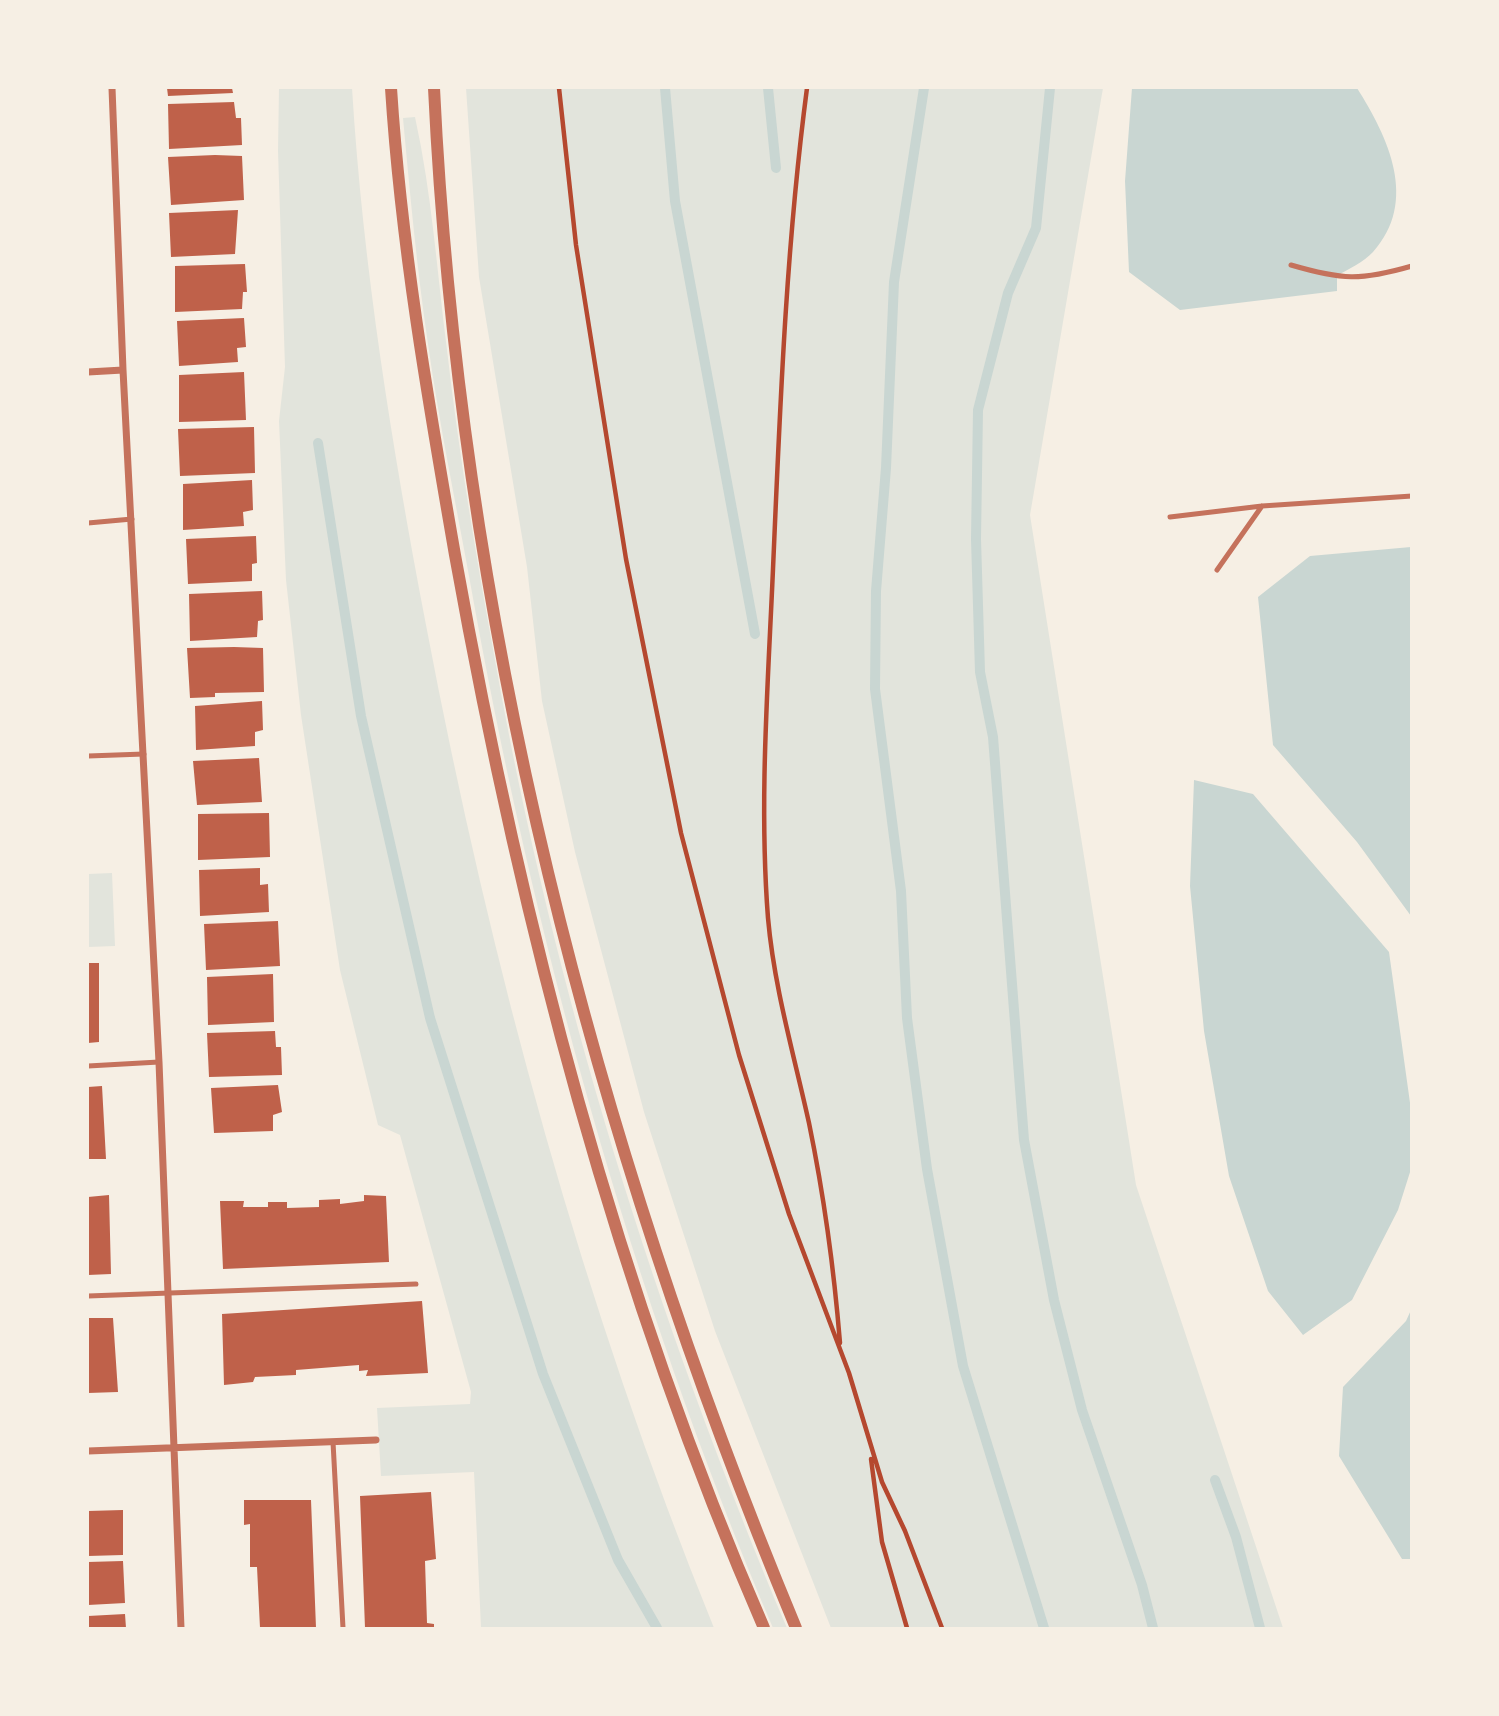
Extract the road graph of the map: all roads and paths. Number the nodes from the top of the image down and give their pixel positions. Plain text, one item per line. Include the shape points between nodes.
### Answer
1 (112, 88) edge
2 (391, 88) edge
3 (434, 88) edge
4 (559, 88) edge
5 (807, 88) edge
6 (1291, 265) dead end
7 (1412, 266) edge
8 (122, 370) junction
9 (88, 372) edge
10 (1412, 496) edge
11 (1262, 506) junction
12 (1170, 517) dead end
13 (132, 519) junction
14 (88, 523) edge
15 (1217, 570) dead end
16 (144, 754) junction
17 (88, 756) edge
18 (159, 1062) junction
19 (88, 1066) edge
20 (416, 1284) dead end
21 (166, 1295) junction
22 (88, 1296) edge
23 (841, 1351) junction
24 (376, 1440) dead end
25 (333, 1442) junction
26 (174, 1448) junction
27 (870, 1448) junction
28 (88, 1451) edge
29 (181, 1629) edge
30 (343, 1629) edge
31 (764, 1629) edge
32 (796, 1629) edge
33 (907, 1629) edge
34 (942, 1629) edge

1 - 8 street
2 - 31 street via 415,327 474,661 524,895 587,1132 637,1293
3 - 32 street via 436,151 471,461 533,805 590,1034 648,1232 729,1462
4 - 23 path via 576,245 626,559 681,833 739,1055 789,1214
5 - 23 path via 797,161 766,667 765,853 768,921 825,1210
6 - 7 lane via 1359,279
8 - 9 street
8 - 13 street
10 - 11 lane
11 - 12 lane
11 - 15 lane
13 - 14 lane
13 - 16 street
16 - 17 lane
16 - 18 street
18 - 19 lane
18 - 21 street
20 - 21 lane
21 - 22 lane
21 - 26 street
23 - 27 path
24 - 25 street
25 - 26 street
25 - 30 lane
26 - 28 street
26 - 29 street
27 - 33 path via 882,1542
27 - 34 path

